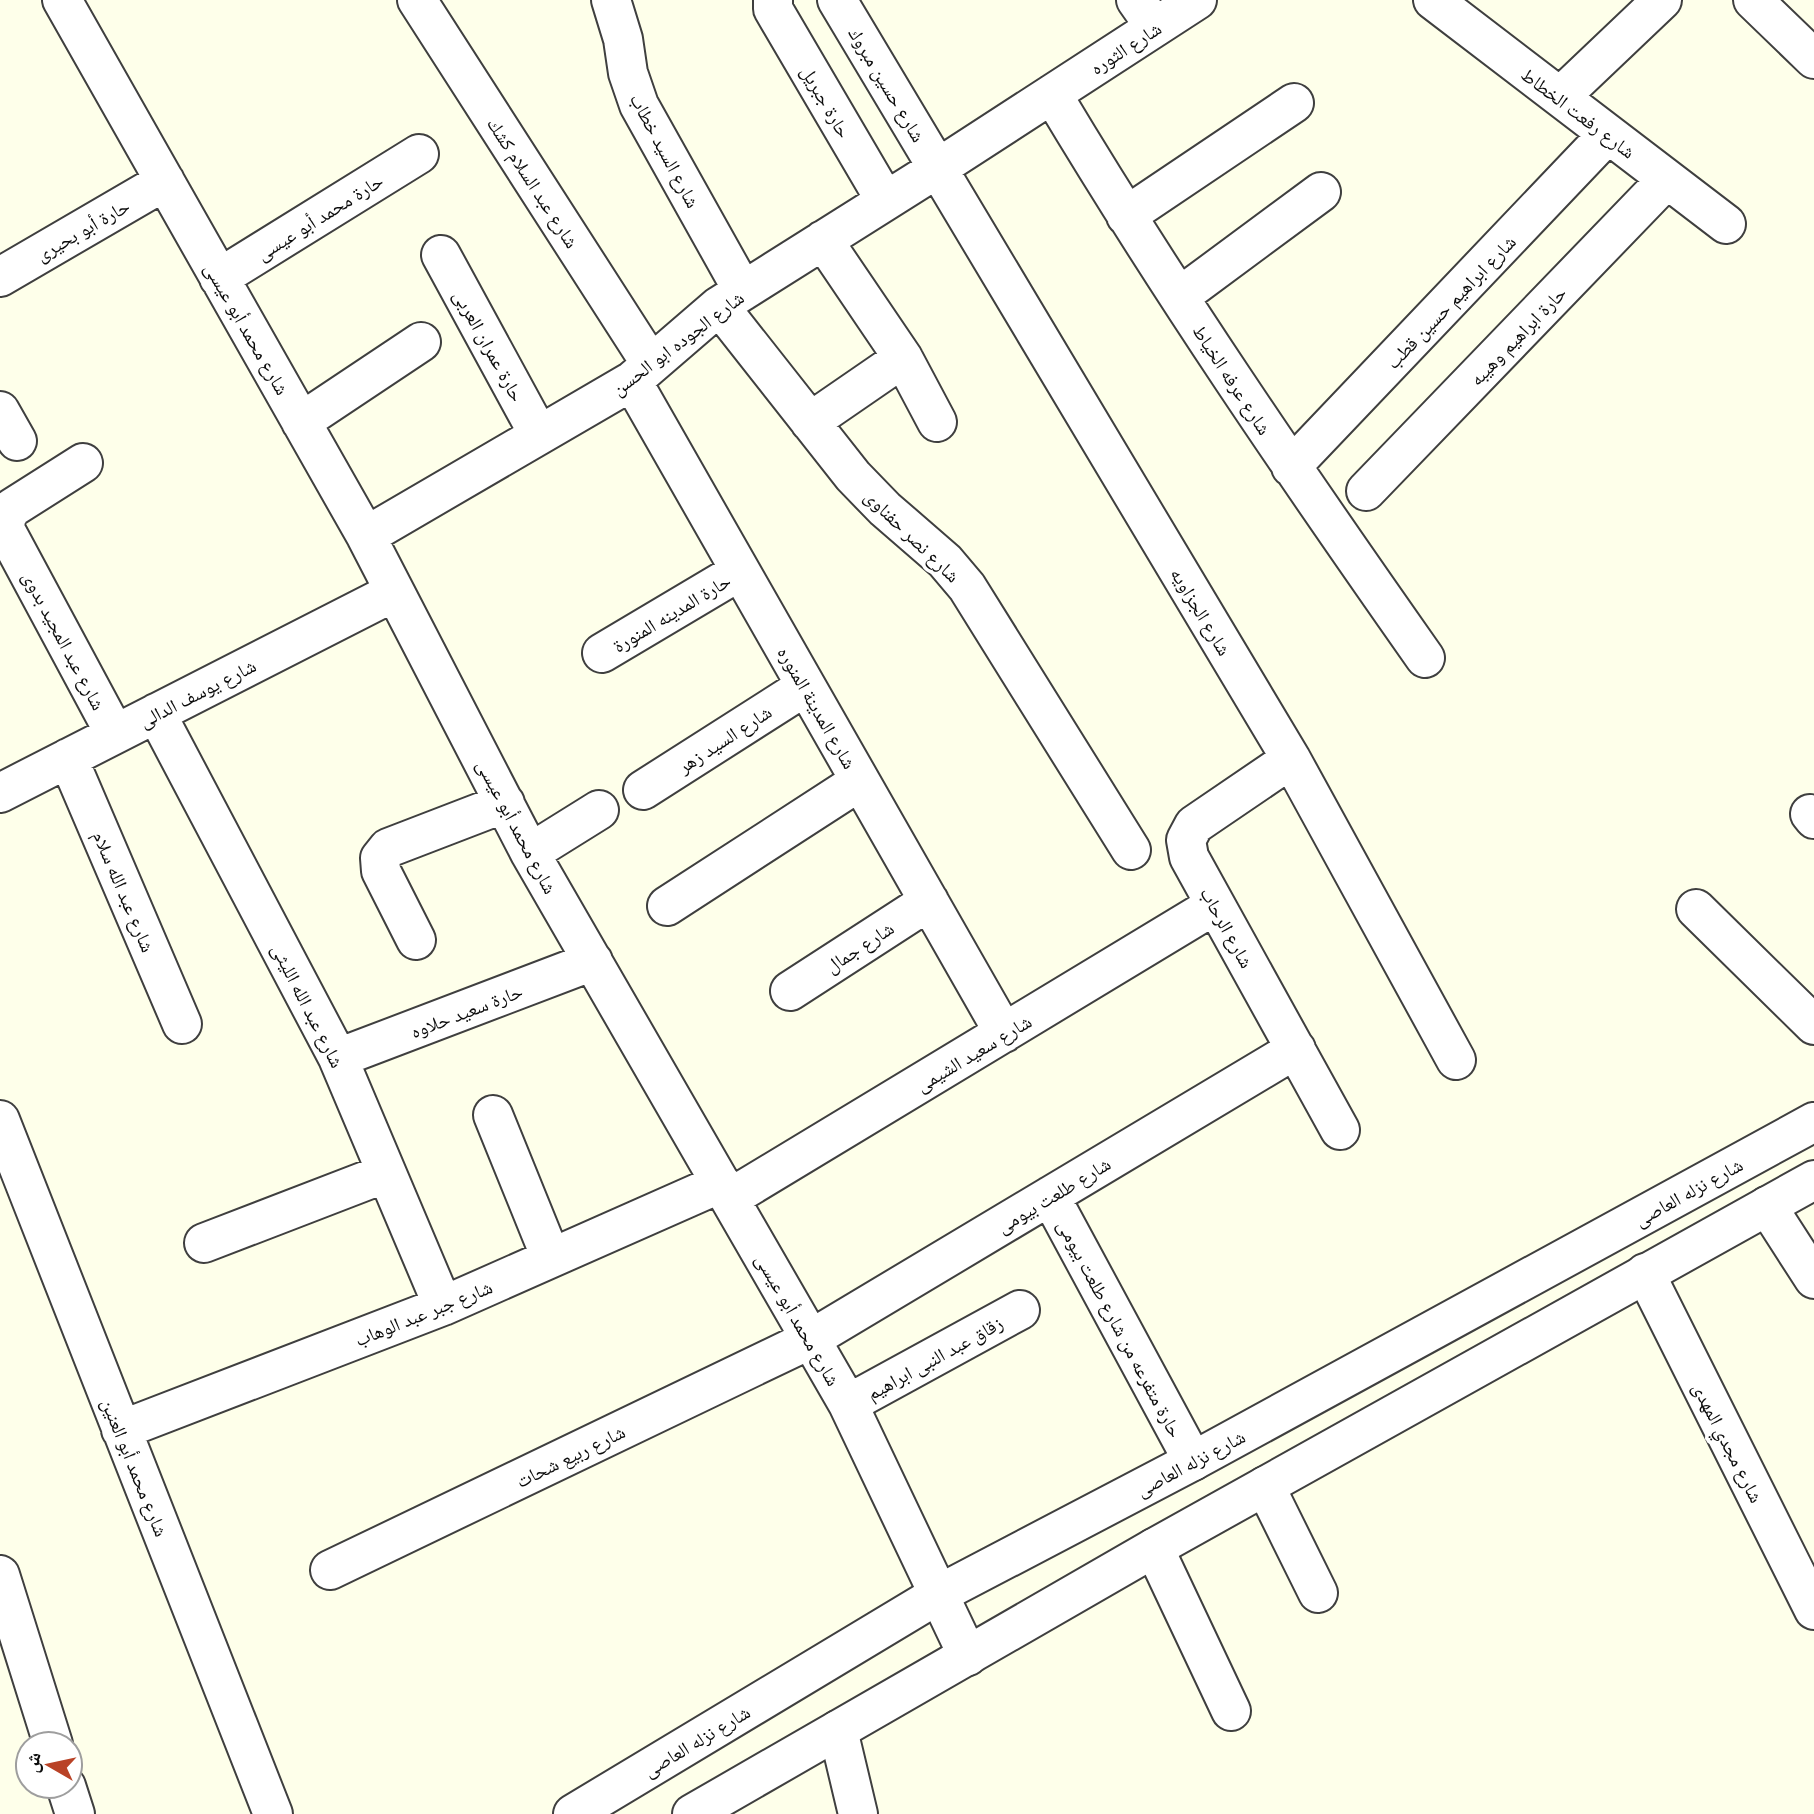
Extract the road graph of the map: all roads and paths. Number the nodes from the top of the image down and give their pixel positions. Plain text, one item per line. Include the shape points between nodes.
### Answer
1 (62, 0) edge
2 (417, 0) edge
3 (611, 0) edge
4 (773, 0) edge
5 (837, 0) edge
6 (1197, 0) edge
7 (1433, 0) edge
8 (1662, 0) edge
9 (1753, 0) edge
10 (1145, 14) edge
11 (1814, 60) edge
12 (1052, 93) junction
13 (1560, 97) junction
14 (1294, 103) dead end
15 (1608, 134) junction
16 (419, 154) dead end
17 (938, 168) junction
18 (1667, 179) junction
19 (164, 181) junction
20 (1321, 192) dead end
21 (885, 200) junction
22 (1126, 216) junction
23 (1726, 224) dead end
24 (823, 240) junction
25 (441, 255) dead end
26 (0, 277) edge
27 (219, 278) junction
28 (1179, 297) junction
29 (731, 298) junction
30 (421, 342) dead end
31 (904, 358) junction
32 (641, 373) junction
33 (301, 422) junction
34 (810, 422) junction
35 (937, 422) dead end
36 (539, 435) junction
37 (83, 463) dead end
38 (1291, 467) junction
39 (1366, 491) dead end
40 (366, 537) junction
41 (740, 571) junction
42 (394, 592) junction
43 (602, 653) dead end
44 (1425, 658) dead end
45 (806, 685) junction
46 (156, 713) junction
47 (116, 734) junction
48 (68, 758) junction
49 (1291, 759) junction
50 (860, 781) junction
51 (2, 788) edge
52 (643, 790) dead end
53 (505, 803) junction
54 (599, 810) dead end
55 (1131, 850) dead end
56 (530, 853) junction
57 (929, 901) junction
58 (1215, 905) junction
59 (667, 906) dead end
60 (1696, 909) dead end
61 (416, 940) dead end
62 (593, 961) junction
63 (790, 991) dead end
64 (182, 1024) dead end
65 (1814, 1025) edge
66 (1004, 1033) junction
67 (1296, 1049) junction
68 (338, 1058) junction
69 (1456, 1059) dead end
70 (493, 1115) dead end
71 (0, 1120) edge
72 (1814, 1122) edge
73 (1340, 1130) dead end
74 (386, 1172) junction
75 (1814, 1180) edge
76 (725, 1190) junction
77 (1050, 1196) junction
78 (1767, 1206) junction
79 (204, 1243) dead end
80 (551, 1258) junction
81 (1645, 1273) junction
82 (1814, 1279) edge
83 (443, 1306) junction
84 (1020, 1310) dead end
85 (811, 1339) junction
86 (848, 1404) junction
87 (121, 1430) junction
88 (1193, 1461) junction
89 (1265, 1486) junction
90 (1154, 1548) junction
91 (330, 1570) dead end
92 (0, 1575) edge
93 (1318, 1593) dead end
94 (939, 1594) junction
95 (1814, 1610) edge
96 (968, 1656) junction
97 (1231, 1711) dead end
98 (49, 1730) edge
99 (838, 1730) junction
100 (273, 1814) edge
101 (573, 1814) edge
102 (692, 1814) edge
103 (858, 1814) edge

1 - 19 street, شارع محمد أبو عيسى
2 - 32 street, شارع عبد السلام كشك
3 - 29 street, شارع السيد خطاب via 639,105
4 - 21 street, حارة جبريل via 774,9
5 - 17 street, شارع حسين مبروك
6 - 10 street, شارع الثوره
7 - 13 street, شارع رفعت الخطاط
8 - 13 street
9 - 11 street
10 - 12 street, شارع الثوره
12 - 17 street, شارع الجوده ابو الحسن
12 - 22 street, شارع عرفه الخياط
13 - 15 street, شارع رفعت الخطاط
14 - 22 street
15 - 18 street, شارع رفعت الخطاط
15 - 38 street, شارع ابراهيم حسين قطب
16 - 27 street, حارة محمد أبو عيسى
17 - 21 street, شارع الجوده ابو الحسن
17 - 49 street, شارع الجزاويه
18 - 23 street, شارع رفعت الخطاط
18 - 39 street, حارة ابراهيم وهيبه
19 - 26 street, حارة أبو بحيرى
19 - 27 street, شارع محمد أبو عيسى
20 - 28 street
21 - 24 street, شارع الجوده ابو الحسن
22 - 28 street, شارع عرفه الخياط
24 - 29 street, شارع الجوده ابو الحسن
24 - 31 street
25 - 36 street, حارة عمران العربى
27 - 33 street, شارع محمد أبو عيسى
28 - 38 street, شارع عرفه الخياط
29 - 32 street, شارع الجوده ابو الحسن
29 - 34 street, شارع نصر حفناوى
30 - 33 street
31 - 34 street
31 - 35 street
32 - 36 street, شارع الجوده ابو الحسن
32 - 41 street, شارع المدينة المنوره
33 - 40 street, شارع محمد أبو عيسى
34 - 55 street, شارع نصر حفناوى via 861,484 946,561 967,587
36 - 40 street, شارع الجوده ابو الحسن
37 - 47 street, شارع عبد المجيد بدوى via 12,508 5,519 6,531
38 - 44 street, شارع عرفه الخياط
40 - 42 street, شارع محمد أبو عيسى
41 - 43 street, حارة المدينه المنورة
41 - 45 street, شارع المدينة المنوره
42 - 46 street, شارع يوسف الدالى
42 - 53 street, شارع محمد أبو عيسى
45 - 50 street, شارع المدينة المنوره
45 - 52 street, شارع السيد زهر
46 - 47 street, شارع يوسف الدالى
46 - 68 street, شارع عبد الله الليثى
47 - 48 street, شارع يوسف الدالى
48 - 51 street, شارع يوسف الدالى
48 - 64 street, شارع عبد الله سلام
49 - 58 street, شارع الرحاب via 1194,825 1186,840 1189,857
49 - 69 street, شارع الجزاويه
50 - 57 street, شارع المدينة المنوره
50 - 59 street
53 - 56 street, شارع محمد أبو عيسى
53 - 61 street via 388,848 380,858 381,871
54 - 56 street
56 - 62 street, شارع محمد أبو عيسى
57 - 63 street, شارع جمال
57 - 66 street, شارع المدينة المنوره
58 - 66 street, شارع سعيد الشيمى
58 - 67 street, شارع الرحاب
60 - 65 street
62 - 68 street, حارة سعيد حلاوه
62 - 76 street, شارع محمد أبو عيسى
66 - 76 street, شارع سعيد الشيمى
67 - 73 street, شارع الرحاب
67 - 77 street, شارع طلعت بيومى
68 - 74 street, شارع عبد الله الليثى
70 - 80 street
71 - 87 street, شارع محمد أبو العنين
72 - 88 street, شارع نزله العاصى
74 - 79 street
74 - 83 street, شارع عبد الله الليثى
75 - 78 street
76 - 80 street, شارع جبر عبد الوهاب
76 - 85 street, شارع محمد أبو عيسى
77 - 85 street, شارع طلعت بيومى
77 - 88 street, حارة متفرعه من شارع طلعت بيومى
78 - 81 street
78 - 82 street
80 - 83 street, شارع جبر عبد الوهاب
81 - 89 street
81 - 95 street, شارع مجدي المهدى
83 - 87 street, شارع جبر عبد الوهاب
84 - 86 street, زقاق عبد النبى ابراهيم
85 - 86 street, شارع محمد أبو عيسى
85 - 91 street, شارع ربيع شحات
86 - 94 street, شارع محمد أبو عيسى
87 - 100 street, شارع محمد أبو العنين
88 - 94 street, شارع نزله العاصى
89 - 90 street
89 - 93 street
90 - 96 street
90 - 97 street
92 - 98 street
94 - 96 street, شارع محمد أبو عيسى
94 - 101 street, شارع نزله العاصى
96 - 99 street
99 - 102 street
99 - 103 street

